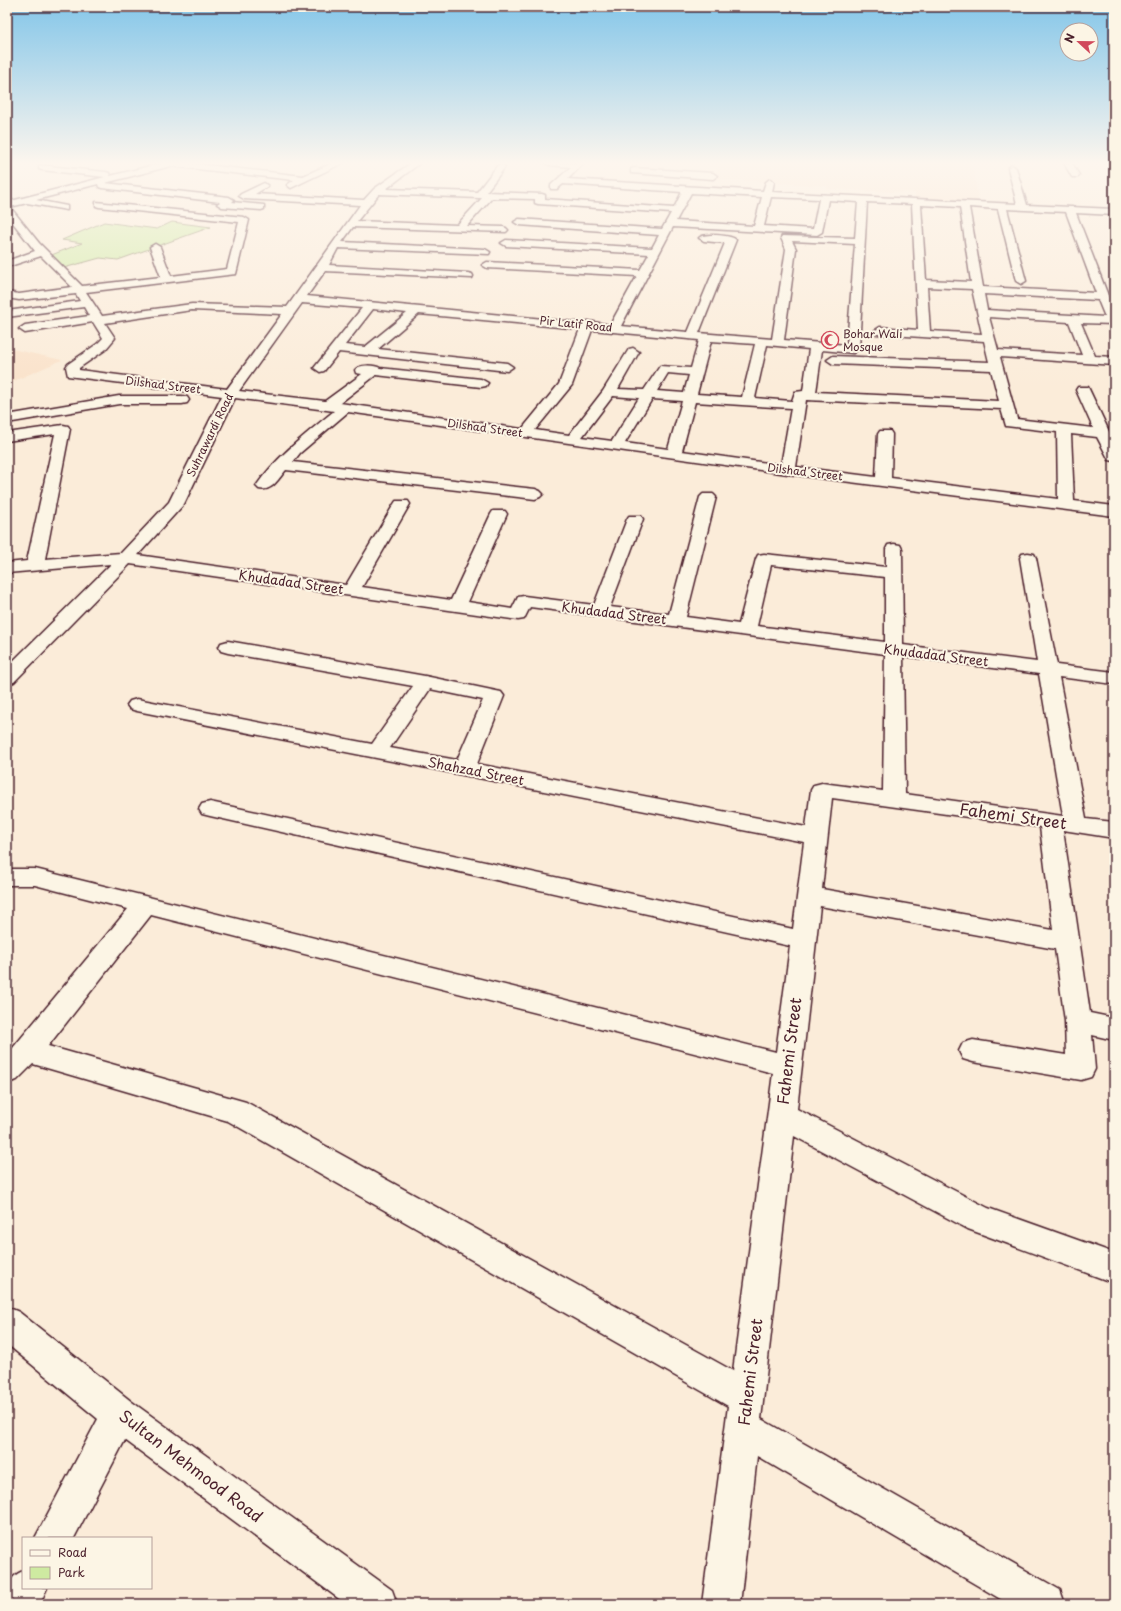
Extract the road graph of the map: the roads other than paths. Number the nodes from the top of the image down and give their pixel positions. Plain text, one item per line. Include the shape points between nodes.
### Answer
1 (30, 238) edge
2 (240, 238) edge
3 (340, 238) edge
4 (457, 238) edge
5 (662, 238) edge
6 (708, 238) edge
7 (786, 238) edge
8 (790, 238) edge
9 (918, 238) edge
10 (970, 238) edge
11 (1010, 238) edge
12 (1081, 238) edge
13 (860, 241) joint
14 (506, 242) dead end
15 (335, 245) junction
16 (155, 247) dead end
17 (450, 250) junction
18 (655, 251) junction
19 (42, 252) junction
20 (485, 252) dead end
21 (7, 264) edge
22 (487, 264) dead end
23 (322, 268) junction
24 (643, 273) junction
25 (468, 276) dead end
26 (167, 279) junction
27 (1021, 282) dead end
28 (921, 283) junction
29 (978, 288) junction
30 (79, 289) junction
31 (7, 295) edge
32 (1103, 297) junction
33 (299, 299) junction
34 (88, 303) junction
35 (370, 306) junction
36 (417, 310) junction
37 (290, 311) junction
38 (982, 313) junction
39 (7, 314) edge
40 (1073, 318) junction
41 (98, 319) junction
42 (588, 325) junction
43 (614, 328) junction
44 (25, 329) dead end
45 (880, 331) dead end
46 (924, 334) junction
47 (692, 336) junction
48 (706, 337) junction
49 (990, 338) junction
50 (762, 342) junction
51 (777, 343) junction
52 (336, 348) junction
53 (368, 351) junction
54 (632, 352) dead end
55 (815, 352) junction
56 (994, 359) junction
57 (1090, 359) junction
58 (1114, 361) edge
59 (492, 365) junction
60 (507, 367) dead end
61 (320, 368) dead end
62 (361, 370) dead end
63 (375, 370) junction
64 (696, 372) junction
65 (1083, 390) dead end
66 (608, 392) junction
67 (648, 395) junction
68 (690, 397) junction
69 (227, 398) junction
70 (804, 400) junction
71 (748, 401) junction
72 (1006, 405) junction
73 (328, 406) junction
74 (344, 408) junction
75 (639, 408) junction
76 (655, 410) dead end
77 (670, 412) dead end
78 (686, 413) junction
79 (7, 419) edge
80 (1064, 429) junction
81 (526, 433) junction
82 (1103, 433) junction
83 (886, 434) dead end
84 (7, 437) edge
85 (572, 440) junction
86 (616, 446) junction
87 (674, 454) junction
88 (1114, 457) edge
89 (282, 465) junction
90 (788, 470) junction
91 (883, 482) junction
92 (264, 486) dead end
93 (535, 494) dead end
94 (708, 497) dead end
95 (402, 504) dead end
96 (1066, 505) junction
97 (1114, 511) edge
98 (499, 514) dead end
99 (635, 519) dead end
100 (894, 549) dead end
101 (125, 558) junction
102 (1028, 558) dead end
103 (35, 565) junction
104 (7, 568) edge
105 (894, 573) junction
106 (352, 591) junction
107 (457, 606) junction
108 (600, 611) junction
109 (676, 621) junction
110 (748, 630) junction
111 (228, 647) dead end
112 (894, 649) junction
113 (11, 666) edge
114 (1048, 670) junction
115 (1114, 678) edge
116 (425, 682) junction
117 (137, 705) dead end
118 (377, 752) junction
119 (464, 769) junction
120 (894, 800) junction
121 (210, 809) dead end
122 (1050, 821) junction
123 (1076, 824) junction
124 (1114, 830) edge
125 (816, 837) junction
126 (7, 877) edge
127 (809, 895) junction
128 (145, 905) junction
129 (804, 940) junction
130 (1067, 942) junction
131 (1078, 1021) junction
132 (1114, 1029) edge
133 (973, 1051) dead end
134 (17, 1062) edge
135 (788, 1066) junction
136 (781, 1115) junction
137 (1114, 1268) edge
138 (7, 1323) edge
139 (745, 1413) junction
140 (120, 1414) junction
141 (55, 1537) edge
142 (27, 1589) edge
143 (19, 1604) edge
144 (378, 1604) edge
145 (721, 1604) edge
146 (1046, 1604) edge

1 - 19 street, Dilshad Street
2 - 26 street via 232,272
3 - 15 street, Suhrawardi Road
4 - 17 street
5 - 18 street
6 - 47 street via 731,240
7 - 51 street via 791,249
8 - 13 street
9 - 28 street
10 - 29 street
11 - 27 street
12 - 32 street
13 - 55 street, Pir Latif Road via 853,349
14 - 18 street
15 - 17 street
15 - 23 street, Suhrawardi Road
16 - 26 street
17 - 20 street
18 - 24 street via 645,262
19 - 21 street
19 - 30 street, Dilshad Street via 75,282
22 - 24 street
23 - 25 street
23 - 33 street, Suhrawardi Road
24 - 43 street
26 - 30 street
28 - 29 street
28 - 46 street
29 - 32 street
29 - 38 street
30 - 31 street via 19,297
30 - 34 street, Dilshad Street
32 - 40 street via 1112,321
33 - 35 street, Pir Latif Road
33 - 37 street, Suhrawardi Road
34 - 39 street
34 - 41 street, Dilshad Street
35 - 36 street, Pir Latif Road
35 - 52 street
36 - 42 street, Pir Latif Road
36 - 53 street
37 - 41 street via 192,307
37 - 69 street, Suhrawardi Road
38 - 40 street
38 - 49 street
40 - 57 street
41 - 44 street
41 - 69 street, Dilshad Street via 109,338 101,347 72,367 73,373
42 - 43 street, Pir Latif Road
42 - 81 street via 565,385
43 - 47 street, Pir Latif Road
45 - 46 street
46 - 49 street
47 - 48 street, Pir Latif Road
48 - 50 street, Pir Latif Road
48 - 64 street
49 - 56 street
50 - 51 street, Pir Latif Road
50 - 71 street
51 - 55 street, Pir Latif Road
52 - 53 street
52 - 61 street
53 - 59 street
54 - 66 street
55 - 56 street
55 - 70 street
56 - 57 street
56 - 72 street
57 - 58 street
59 - 60 street
59 - 63 street via 477,389
62 - 63 street
63 - 73 street
64 - 67 street via 664,369
64 - 68 street
65 - 82 street
66 - 67 street
66 - 85 street
67 - 68 street
67 - 75 street
68 - 71 street
68 - 78 street
69 - 73 street, Dilshad Street
69 - 79 street via 119,400
69 - 101 street, Suhrawardi Road via 176,504
70 - 71 street
70 - 72 street
70 - 90 street
72 - 80 street via 1011,423
73 - 74 street, Dilshad Street
74 - 81 street, Dilshad Street
74 - 89 street via 295,450
75 - 76 street
75 - 86 street
77 - 78 street
78 - 87 street
80 - 82 street
80 - 96 street
81 - 85 street, Dilshad Street
82 - 88 street
83 - 91 street
84 - 103 street via 63,429
85 - 86 street, Dilshad Street
86 - 87 street, Dilshad Street
87 - 90 street, Dilshad Street
89 - 92 street
89 - 93 street
90 - 91 street, Dilshad Street
91 - 96 street, Dilshad Street
94 - 109 street
95 - 106 street
96 - 97 street, Dilshad Street
98 - 107 street
99 - 108 street
100 - 105 street
101 - 103 street, Khudadad Street
101 - 106 street, Khudadad Street
101 - 113 street, Suhrawardi Road
102 - 114 street
103 - 104 street, Khudadad Street
105 - 110 street via 764,559
105 - 112 street
106 - 107 street, Khudadad Street
107 - 108 street, Khudadad Street via 518,615 524,601
108 - 109 street, Khudadad Street
109 - 110 street, Khudadad Street
110 - 112 street, Khudadad Street
111 - 116 street
112 - 114 street, Khudadad Street
112 - 120 street
114 - 115 street, Khudadad Street
114 - 123 street
116 - 118 street
116 - 119 street via 494,696
117 - 118 street, Shahzad Street
118 - 119 street, Shahzad Street
119 - 125 street, Shahzad Street
120 - 122 street, Fahemi Street
120 - 125 street, Fahemi Street via 822,790
121 - 129 street
122 - 123 street, Fahemi Street
122 - 130 street
123 - 124 street, Fahemi Street
125 - 127 street, Fahemi Street
126 - 128 street via 35,877
127 - 129 street, Fahemi Street
127 - 130 street
128 - 134 street
128 - 135 street
129 - 135 street, Fahemi Street
130 - 131 street
131 - 132 street
131 - 133 street via 1082,1070
134 - 139 street via 236,1111
135 - 136 street, Fahemi Street
136 - 137 street via 979,1219
136 - 139 street, Fahemi Street
138 - 140 street, Sultan Mehmood Road
139 - 145 street, Fahemi Street
139 - 146 street
140 - 141 street
140 - 144 street, Sultan Mehmood Road
142 - 143 street

